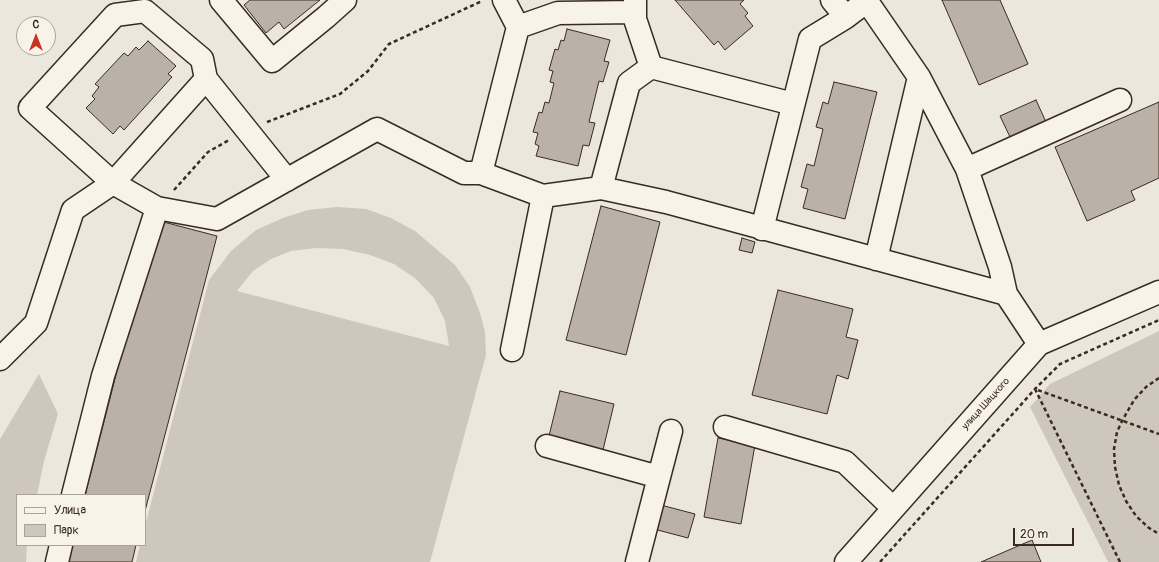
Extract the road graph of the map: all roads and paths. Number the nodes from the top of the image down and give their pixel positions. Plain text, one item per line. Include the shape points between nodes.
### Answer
1 (221, 0) edge
2 (345, 0) edge
3 (484, 0) edge
4 (504, 0) edge
5 (832, 0) edge
6 (867, 0) edge
7 (635, 6) edge
8 (846, 17) junction
9 (518, 27) junction
10 (651, 67) junction
11 (919, 77) junction
12 (206, 79) junction
13 (1120, 100) dead end
14 (793, 104) junction
15 (246, 130) junction
16 (967, 169) junction
17 (481, 173) junction
18 (287, 180) junction
19 (113, 183) junction
20 (601, 188) junction
21 (543, 196) junction
22 (157, 208) junction
23 (762, 229) junction
24 (876, 260) junction
25 (1159, 292) edge
26 (1006, 294) junction
27 (1159, 320) edge
28 (1039, 344) junction
29 (512, 350) dead end
30 (0, 359) edge
31 (1159, 378) edge
32 (1035, 389) junction
33 (1122, 421) junction
34 (725, 428) dead end
35 (671, 431) dead end
36 (1159, 434) edge
37 (547, 446) dead end
38 (659, 477) junction
39 (73, 494) edge
40 (893, 508) junction
41 (1159, 534) edge
42 (61, 546) edge
43 (57, 562) edge
44 (636, 562) edge
45 (846, 562) edge
46 (880, 562) edge
47 (1120, 562) edge

1 - 2 street via 272,62
3 - 15 path via 389,44 368,71 340,94
4 - 9 street
5 - 8 street
6 - 8 street
6 - 11 street
7 - 9 street via 558,12
7 - 10 street via 635,19
8 - 14 street via 810,39
9 - 17 street
10 - 14 street
10 - 20 street via 629,83
11 - 16 street
11 - 24 street
12 - 15 street
12 - 19 street
12 - 19 street via 202,60 145,11 115,15 30,108
13 - 16 street
14 - 23 street
15 - 18 street
15 - 22 path via 208,152
16 - 26 street via 1000,267
17 - 18 street via 464,173 377,129
17 - 21 street
18 - 22 street via 218,219
19 - 22 street
19 - 30 street via 73,210 36,323
20 - 21 street
20 - 23 street via 666,202 721,222
21 - 29 street
22 - 39 street via 103,376
23 - 24 street
24 - 26 street
25 - 28 street, улица Шацкого
26 - 28 street
27 - 32 path via 1060,364
28 - 40 street, улица Шацкого
31 - 33 path via 1134,400
32 - 33 path
32 - 46 path
32 - 47 path
33 - 36 path
33 - 41 path via 1114,449 1119,485 1136,516
34 - 40 street via 845,462
35 - 38 street
37 - 38 street
38 - 44 street
40 - 45 street, улица Шацкого
42 - 43 street

